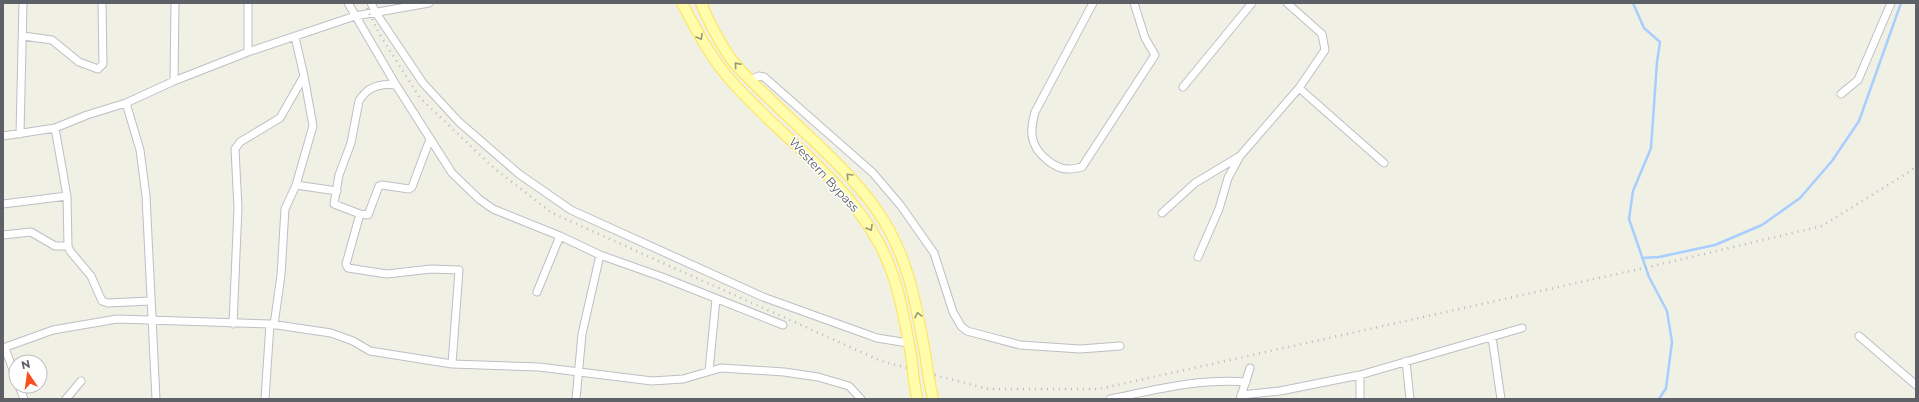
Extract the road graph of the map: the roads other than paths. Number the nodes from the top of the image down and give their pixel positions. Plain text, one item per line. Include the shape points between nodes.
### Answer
1 (24, 3) edge
2 (102, 3) edge
3 (174, 3) edge
4 (248, 3) edge
5 (348, 3) edge
6 (371, 3) edge
7 (429, 3) edge
8 (682, 3) edge
9 (701, 3) edge
10 (1093, 3) edge
11 (1134, 3) edge
12 (1252, 3) edge
13 (1287, 3) edge
14 (1891, 3) edge
15 (376, 13) junction
16 (355, 16) junction
17 (23, 36) junction
18 (295, 37) junction
19 (248, 52) junction
20 (304, 76) junction
21 (750, 80) junction
22 (174, 81) junction
23 (396, 85) junction
24 (1183, 87) dead end
25 (1299, 88) junction
26 (1841, 94) dead end
27 (126, 102) junction
28 (55, 128) junction
29 (20, 134) junction
30 (3, 136) edge
31 (430, 139) junction
32 (1240, 156) junction
33 (1384, 163) dead end
34 (296, 185) junction
35 (337, 191) junction
36 (67, 196) junction
37 (3, 204) edge
38 (1162, 213) dead end
39 (360, 214) junction
40 (3, 235) edge
41 (560, 236) junction
42 (68, 246) junction
43 (600, 255) junction
44 (1198, 257) dead end
45 (537, 292) dead end
46 (716, 299) junction
47 (150, 301) junction
48 (151, 321) junction
49 (233, 324) junction
50 (272, 325) junction
51 (783, 325) dead end
52 (1522, 328) dead end
53 (1859, 336) dead end
54 (1492, 337) junction
55 (908, 343) junction
56 (1120, 346) dead end
57 (4, 348) edge
58 (8, 358) edge
59 (1406, 361) junction
60 (452, 364) junction
61 (1250, 368) dead end
62 (577, 370) junction
63 (709, 370) junction
64 (1360, 375) junction
65 (81, 382) dead end
66 (1246, 382) junction
67 (1916, 385) edge
68 (1241, 397) edge
69 (66, 399) edge
70 (156, 399) edge
71 (265, 399) edge
72 (576, 399) edge
73 (862, 399) edge
74 (917, 399) edge
75 (933, 399) edge
76 (1110, 399) edge
77 (1360, 399) edge
78 (1410, 399) edge
79 (1501, 399) edge

1 - 17 street
2 - 17 street via 101,68 79,62 52,40
3 - 22 street
4 - 19 street
5 - 16 street
6 - 15 street
7 - 15 street
8 -> 55 main road, Western Bypass via 703,42 734,84 825,173 866,221 890,267
21 -> 9 main road, Western Bypass via 732,60
10 - 11 street via 1035,112 1032,125 1033,140 1042,155 1053,164 1068,170 1082,167 1155,55 1145,38
12 - 24 street
13 - 25 street via 1322,34 1325,42 1325,50
14 - 26 street via 1858,80
15 - 16 street
15 - 55 street via 423,83 459,122 519,174 571,210 763,297 877,338
16 - 18 street
16 - 23 street
17 - 29 street
18 - 19 street
18 - 20 street
19 - 22 street
20 - 34 street via 313,126
20 - 49 street via 280,118 240,142 235,149 238,208
21 - 56 street via 759,76 764,77 873,173 901,206 934,253 953,312 967,331 1020,345 1080,349
75 -> 21 main road, Western Bypass, bridge via 913,294 905,264 894,238 877,209 852,179
22 - 27 street
23 - 31 street
23 - 35 street via 377,85 362,95 351,143 339,174
25 - 32 street
25 - 33 street
27 - 28 street
27 - 47 street via 140,150 146,196
28 - 29 street
28 - 36 street
29 - 30 street
31 - 39 street via 412,187 409,189 382,184 379,186 370,213
31 - 41 street via 452,173 479,200 494,210
32 - 38 street via 1195,183
32 - 44 street via 1228,178 1219,208
34 - 35 street
34 - 50 street via 285,209 282,268
35 - 39 street via 335,205
36 - 37 street
36 - 42 street
39 - 60 street via 346,264 348,268 387,274 431,269 459,270
40 - 42 street via 31,232 55,246
41 - 43 street
41 - 45 street
42 - 47 street via 91,276 102,302 108,304
43 - 46 street
43 - 62 street via 582,334
46 - 51 street
46 - 63 street
47 - 48 street
48 - 49 street
48 - 57 street via 117,319 53,330
48 - 70 street
49 - 50 street
50 - 60 street via 331,333 370,350
50 - 71 street
52 - 54 street
53 - 67 street
54 - 59 street
54 - 79 street
55 - 74 main road, Western Bypass, bridge
57 - 58 street
59 - 64 street
59 - 78 street
60 - 62 street
61 - 66 street
62 - 63 street via 652,381 683,380
62 - 72 street
63 - 73 street via 728,368 818,377 849,386
64 - 68 street
64 - 77 street
65 - 69 street
66 - 68 street
66 - 76 street via 1197,382

